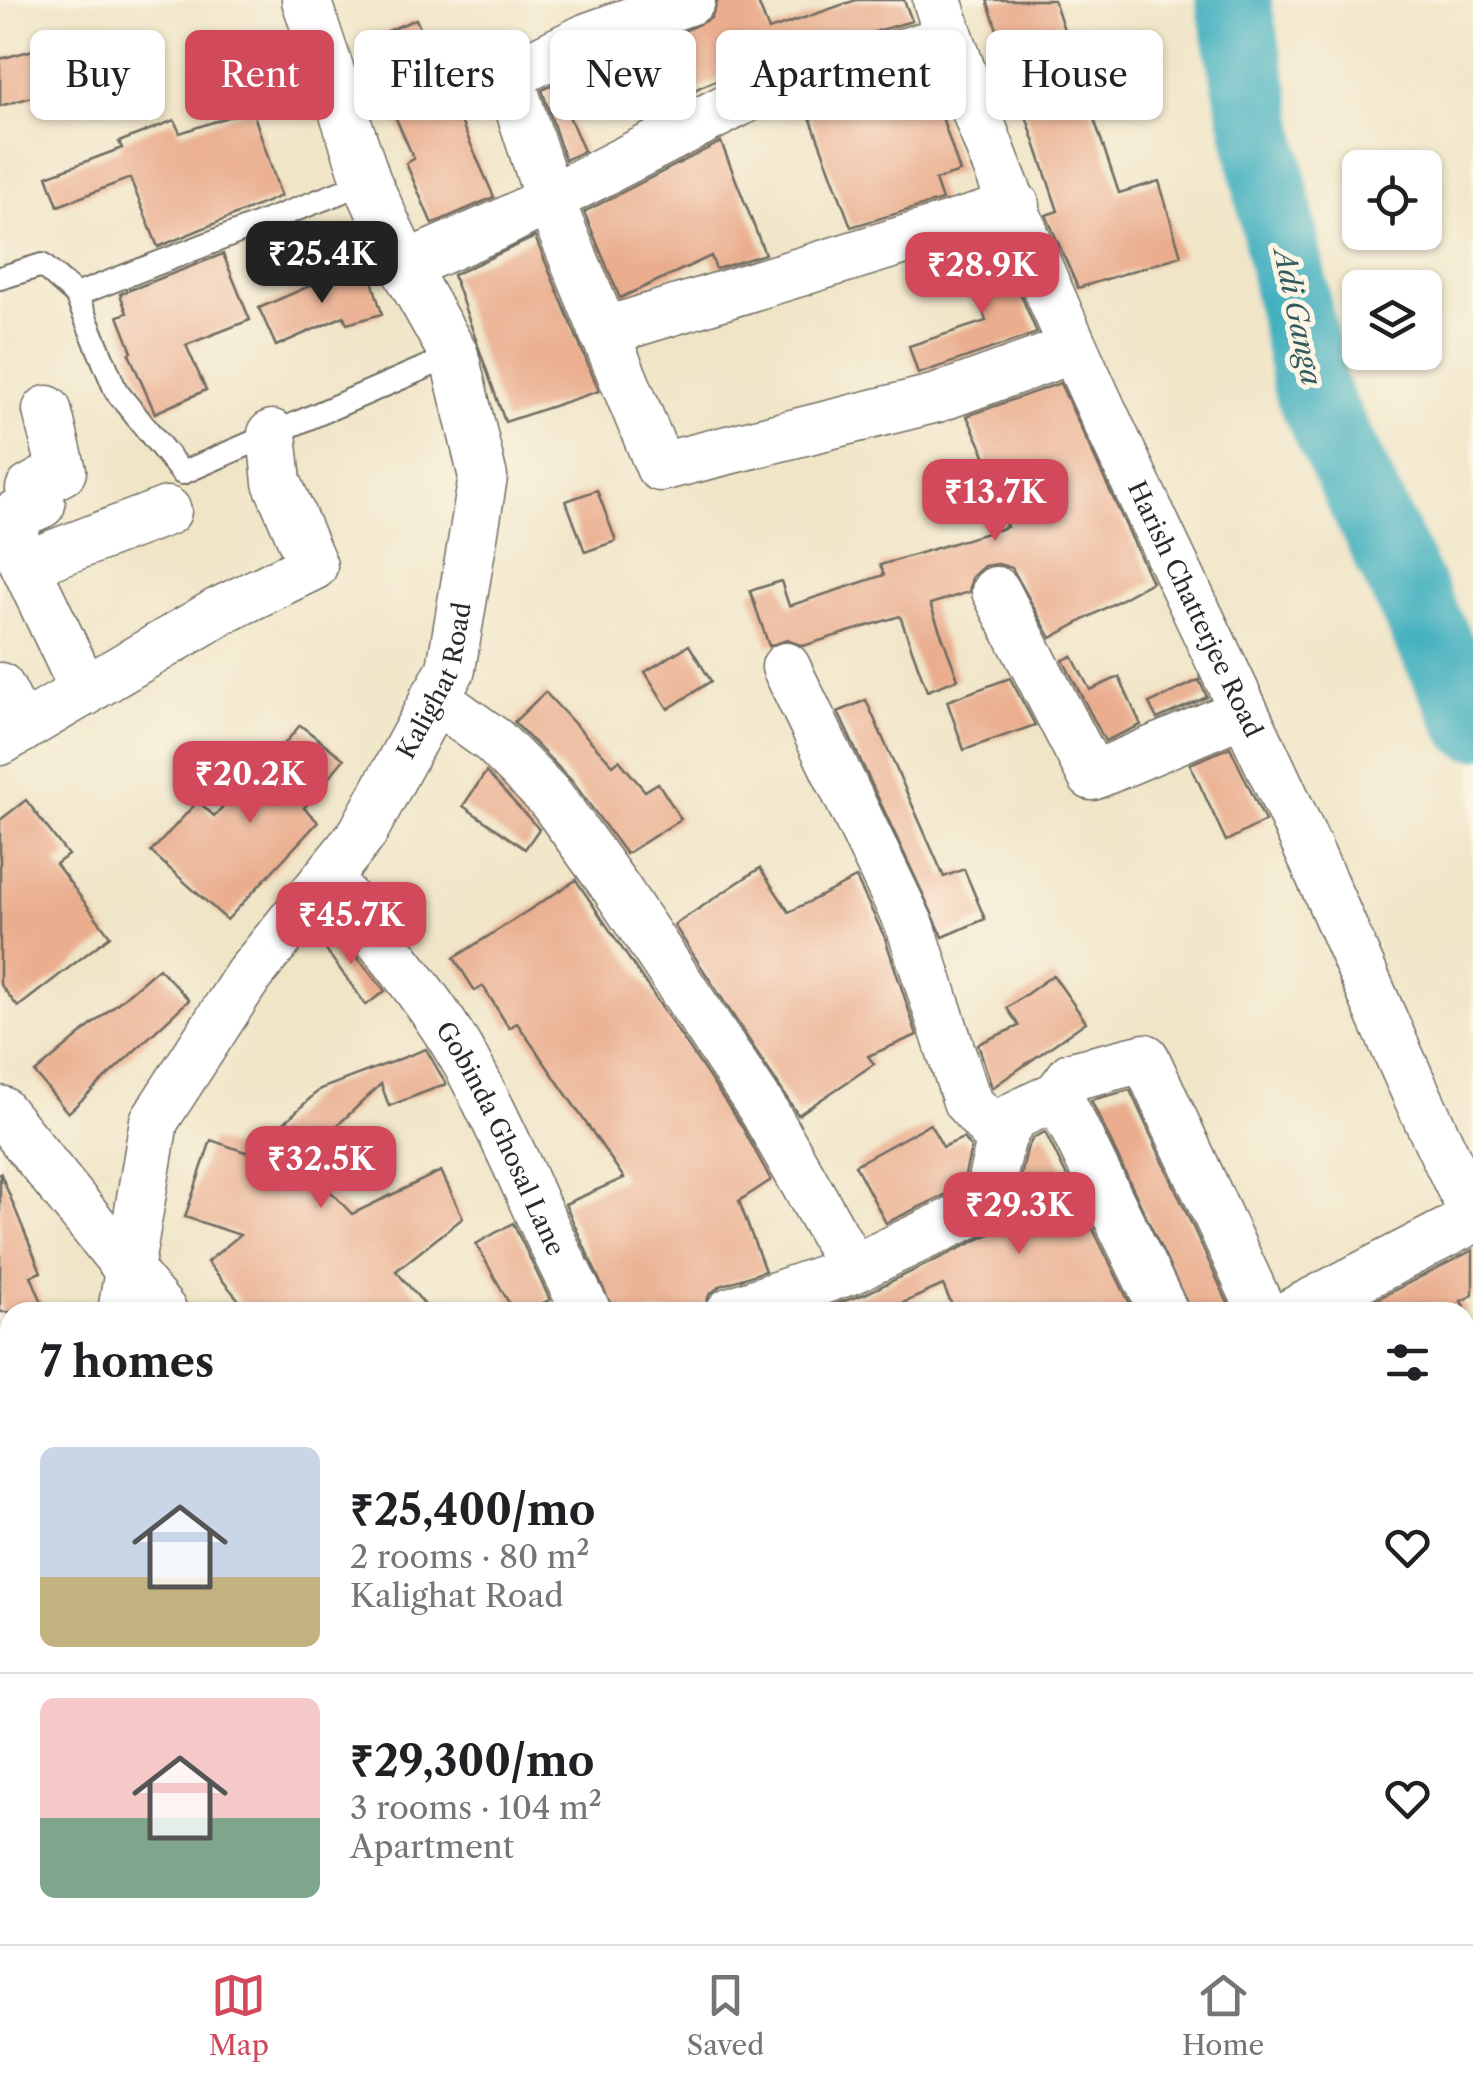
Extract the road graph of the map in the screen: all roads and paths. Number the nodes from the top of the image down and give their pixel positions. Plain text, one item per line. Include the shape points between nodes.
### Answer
1 (306, 0) edge
2 (684, 1) edge
3 (944, 20) edge
4 (367, 182) junction
5 (549, 199) junction
6 (1016, 206) junction
7 (404, 266) junction
8 (0, 278) edge
9 (76, 295) junction
10 (604, 332) junction
11 (1073, 348) junction
12 (454, 355) junction
13 (47, 410) dead end
14 (272, 434) junction
15 (168, 511) dead end
16 (28, 564) junction
17 (996, 591) dead end
18 (786, 666) dead end
19 (0, 687) edge
20 (84, 692) junction
21 (434, 698) junction
22 (1243, 712) junction
23 (11, 735) edge
24 (327, 878) junction
25 (1058, 1095) junction
26 (0, 1110) edge
27 (1001, 1140) junction
28 (1473, 1215) edge
29 (852, 1270) junction
30 (126, 1292) edge
31 (582, 1302) edge
32 (759, 1302) edge
33 (1159, 1302) edge
34 (1257, 1302) edge
35 (1312, 1302) edge

1 - 4 street, Kalighat Road
2 - 5 street via 509,76
3 - 5 street via 749,97
3 - 6 street, Harish Chatterjee Road
4 - 7 street, Kalighat Road
4 - 9 lane
5 - 7 street
5 - 10 street
6 - 10 street
6 - 11 street, Harish Chatterjee Road
7 - 12 street, Kalighat Road
8 - 9 lane via 42,265
9 - 14 lane via 116,391 182,473
10 - 11 street via 660,467 937,398
11 - 22 street, Harish Chatterjee Road
12 - 14 lane
12 - 21 street, Kalighat Road via 483,476 450,669
13 - 16 street via 62,471 30,488 42,504 13,516 15,544
14 - 20 street via 277,482 313,566 220,611
15 - 16 street
16 - 20 street
17 - 22 street via 1092,776
18 - 27 street via 911,928 968,1102
19 - 23 street
20 - 23 street
21 - 24 street, Kalighat Road via 362,834
21 - 29 street via 494,742 561,813 764,1111
22 - 28 street, Harish Chatterjee Road
24 - 30 street, Kalighat Road via 248,976 154,1121
24 - 31 street, Gobinda Ghosal Lane via 402,965 466,1062
25 - 27 street via 1012,1118
25 - 33 street
25 - 34 street via 1072,1076 1145,1058
26 - 30 street
27 - 29 street via 986,1206
28 - 35 street
29 - 32 street

